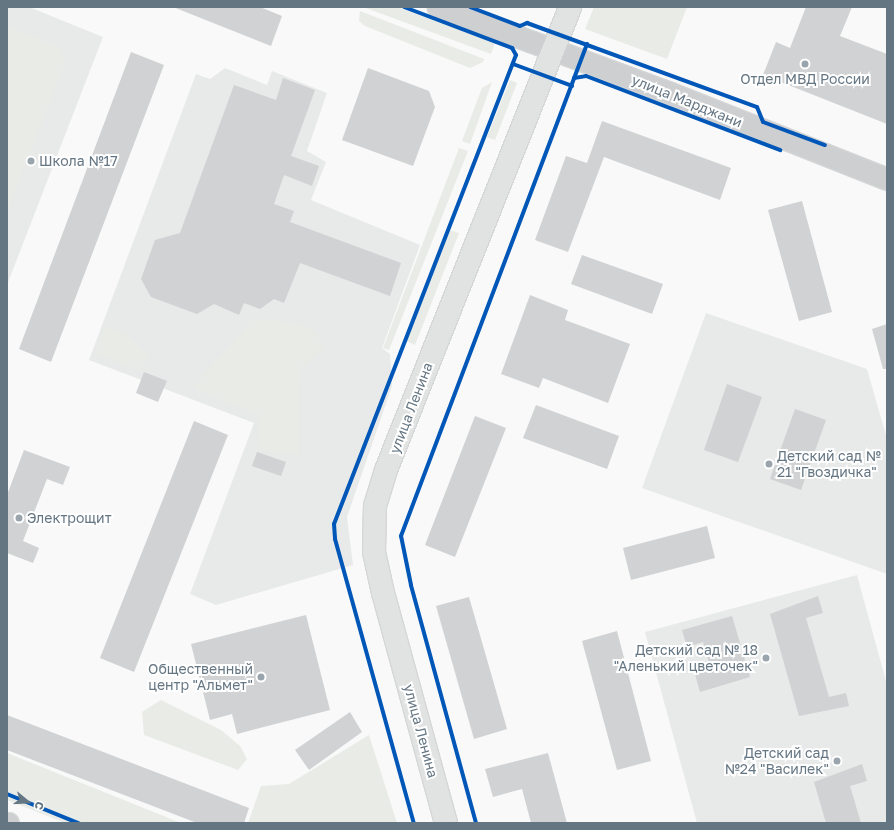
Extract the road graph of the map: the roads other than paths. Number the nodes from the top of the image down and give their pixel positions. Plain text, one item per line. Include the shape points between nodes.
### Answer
1 (438, 7) edge
2 (570, 7) edge
3 (553, 50) junction
4 (887, 179) edge
5 (446, 823) edge

1 - 3 street, улица Марджани
2 - 3 main road, улица Ленина
3 - 4 street, улица Марджани
3 - 5 main road, улица Ленина via 389,462 375,506 374,544 383,593

